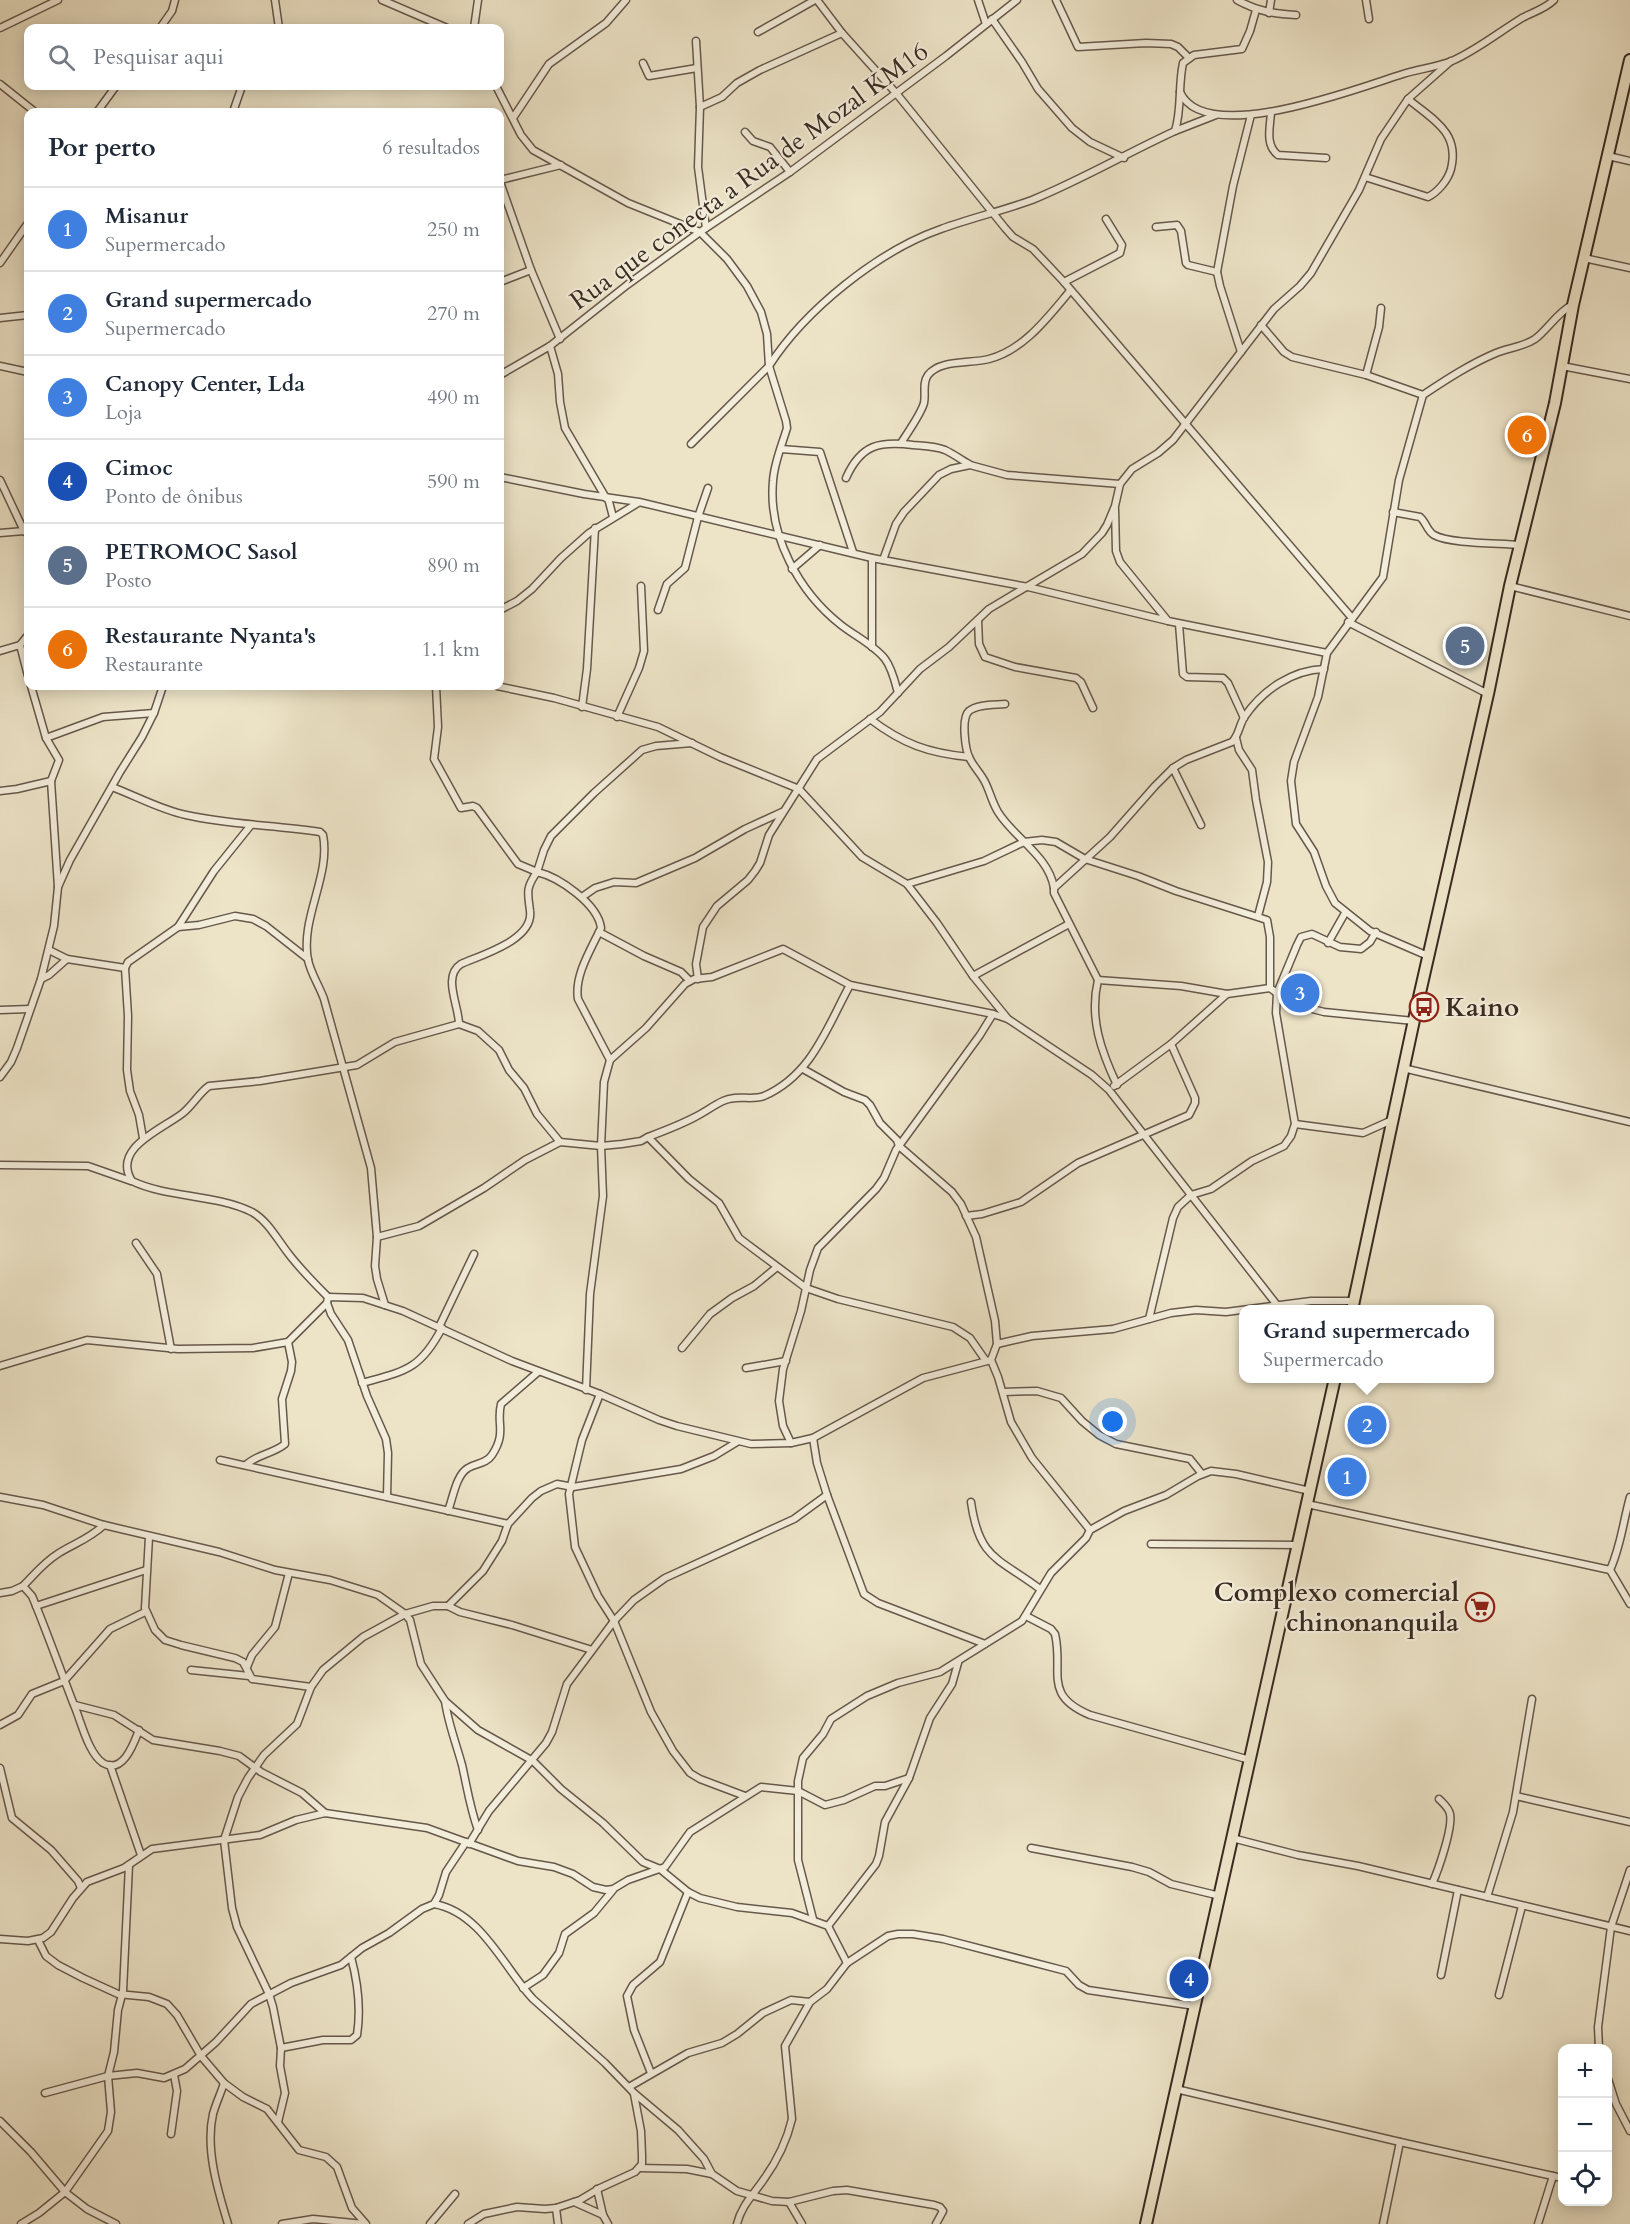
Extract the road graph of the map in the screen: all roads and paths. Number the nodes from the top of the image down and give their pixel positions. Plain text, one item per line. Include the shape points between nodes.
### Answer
1 (58, 0) edge
2 (175, 0) edge
3 (275, 0) edge
4 (382, 0) edge
5 (478, 0) edge
6 (626, 0) edge
7 (816, 0) edge
8 (978, 0) edge
9 (1017, 0) edge
10 (1056, 0) edge
11 (1237, 0) edge
12 (1271, 0) edge
13 (1366, 0) edge
14 (1554, 0) edge
15 (1256, 10) junction
16 (1269, 14) junction
17 (1296, 15) dead end
18 (1369, 19) dead end
19 (989, 21) junction
20 (163, 24) edge
21 (278, 24) edge
22 (438, 24) edge
23 (475, 24) edge
24 (0, 28) edge
25 (758, 32) dead end
26 (842, 33) junction
27 (696, 41) dead end
28 (1189, 58) junction
29 (1630, 60) edge
30 (1451, 61) junction
31 (643, 63) dead end
32 (697, 68) junction
33 (0, 84) edge
34 (1178, 89) junction
35 (113, 90) edge
36 (241, 90) edge
37 (498, 90) edge
38 (896, 93) junction
39 (1408, 99) junction
40 (700, 107) junction
41 (30, 108) edge
42 (100, 108) edge
43 (234, 108) edge
44 (1271, 112) junction
45 (1216, 115) junction
46 (1251, 115) junction
47 (513, 118) junction
48 (1175, 131) junction
49 (745, 132) dead end
50 (1608, 156) junction
51 (1124, 158) junction
52 (1326, 158) dead end
53 (1630, 161) edge
54 (562, 165) junction
55 (790, 172) junction
56 (1365, 177) junction
57 (504, 180) edge
58 (504, 192) edge
59 (992, 213) junction
60 (1106, 219) dead end
61 (1156, 227) dead end
62 (24, 229) edge
63 (703, 230) junction
64 (1584, 258) junction
65 (0, 263) edge
66 (1630, 268) edge
67 (531, 270) junction
68 (1217, 272) junction
69 (504, 280) edge
70 (1064, 282) junction
71 (1070, 291) junction
72 (1573, 304) junction
73 (1381, 308) dead end
74 (24, 315) edge
75 (0, 318) edge
76 (1261, 325) junction
77 (560, 339) junction
78 (550, 346) junction
79 (1241, 352) junction
80 (0, 366) edge
81 (770, 366) junction
82 (1561, 366) junction
83 (24, 371) edge
84 (504, 373) edge
85 (1366, 375) junction
86 (1630, 379) edge
87 (1423, 394) junction
88 (1186, 424) junction
89 (901, 443) junction
90 (691, 444) dead end
91 (782, 448) junction
92 (970, 465) junction
93 (504, 478) edge
94 (846, 478) dead end
95 (0, 480) edge
96 (1120, 484) junction
97 (708, 488) dead end
98 (607, 498) junction
99 (639, 502) junction
100 (1115, 506) junction
101 (1393, 512) junction
102 (613, 517) junction
103 (698, 517) junction
104 (24, 528) edge
105 (595, 528) junction
106 (24, 532) edge
107 (0, 533) edge
108 (779, 535) junction
109 (820, 545) junction
110 (1520, 545) junction
111 (853, 552) junction
112 (872, 558) junction
113 (884, 560) junction
114 (792, 569) junction
115 (641, 586) dead end
116 (1510, 586) junction
117 (1028, 588) junction
118 (504, 608) edge
119 (658, 609) dead end
120 (1630, 616) edge
121 (978, 620) junction
122 (1350, 620) junction
123 (1168, 621) junction
124 (1179, 624) junction
125 (24, 640) edge
126 (20, 645) junction
127 (872, 647) junction
128 (0, 651) edge
129 (1327, 654) junction
130 (24, 660) edge
131 (1324, 669) junction
132 (504, 688) edge
133 (32, 690) edge
134 (162, 690) edge
135 (436, 690) edge
136 (898, 693) junction
137 (1488, 694) junction
138 (1005, 704) dead end
139 (582, 706) junction
140 (1093, 708) dead end
141 (154, 713) junction
142 (617, 717) junction
143 (1244, 718) junction
144 (870, 719) junction
145 (46, 738) junction
146 (1236, 738) junction
147 (692, 743) junction
148 (969, 757) junction
149 (1173, 768) junction
150 (51, 781) junction
151 (112, 787) junction
152 (799, 789) junction
153 (0, 790) edge
154 (782, 812) junction
155 (251, 825) junction
156 (1201, 825) dead end
157 (1024, 842) junction
158 (1085, 859) junction
159 (537, 872) junction
160 (907, 884) junction
161 (58, 887) junction
162 (1054, 888) junction
163 (582, 897) junction
164 (1345, 913) junction
165 (1258, 916) junction
166 (1069, 924) junction
167 (178, 927) junction
168 (599, 932) junction
169 (1376, 932) junction
170 (1328, 943) junction
171 (49, 950) junction
172 (1428, 956) junction
173 (67, 959) junction
174 (308, 959) junction
175 (124, 968) junction
176 (973, 976) junction
177 (40, 979) junction
178 (698, 979) junction
179 (1098, 980) junction
180 (690, 981) junction
181 (850, 985) junction
182 (1270, 988) junction
183 (1277, 993) junction
184 (1227, 994) junction
185 (30, 1009) junction
186 (0, 1010) edge
187 (993, 1014) junction
188 (1008, 1019) junction
189 (1414, 1021) junction
190 (459, 1024) junction
191 (1171, 1044) junction
192 (610, 1060) junction
193 (342, 1068) junction
194 (1403, 1068) junction
195 (803, 1069) junction
196 (0, 1077) edge
197 (1117, 1085) junction
198 (1109, 1090) junction
199 (1392, 1120) junction
200 (1630, 1122) edge
201 (1295, 1124) junction
202 (1143, 1135) junction
203 (648, 1137) junction
204 (143, 1138) junction
205 (560, 1142) junction
206 (601, 1146) junction
207 (899, 1146) junction
208 (0, 1165) edge
209 (132, 1181) junction
210 (1191, 1195) junction
211 (966, 1216) junction
212 (377, 1237) junction
213 (135, 1243) dead end
214 (474, 1254) dead end
215 (777, 1267) junction
216 (806, 1288) junction
217 (328, 1300) junction
218 (386, 1305) junction
219 (1277, 1305) joint
220 (1352, 1305) edge
221 (1239, 1310) edge
222 (1149, 1319) junction
223 (441, 1328) junction
224 (288, 1342) junction
225 (997, 1344) junction
226 (682, 1348) dead end
227 (171, 1349) junction
228 (988, 1360) junction
229 (786, 1362) junction
230 (0, 1366) edge
231 (746, 1368) dead end
232 (538, 1372) junction
233 (362, 1383) junction
234 (1334, 1383) edge
235 (586, 1390) junction
236 (1003, 1392) junction
237 (600, 1394) junction
238 (813, 1438) junction
239 (737, 1442) junction
240 (790, 1443) junction
241 (220, 1460) dead end
242 (246, 1466) junction
243 (1202, 1474) junction
244 (573, 1487) junction
245 (1310, 1491) junction
246 (827, 1495) junction
247 (0, 1497) edge
248 (387, 1497) junction
249 (1630, 1497) edge
250 (971, 1502) dead end
251 (1307, 1504) junction
252 (448, 1511) junction
253 (508, 1524) junction
254 (104, 1525) junction
255 (1090, 1530) junction
256 (149, 1537) junction
257 (1151, 1544) dead end
258 (1298, 1545) junction
259 (146, 1570) junction
260 (1610, 1570) junction
261 (289, 1573) junction
262 (23, 1586) junction
263 (1040, 1589) junction
264 (0, 1593) edge
265 (1627, 1596) edge
266 (1630, 1604) edge
267 (36, 1606) junction
268 (448, 1606) junction
269 (145, 1612) junction
270 (405, 1614) junction
271 (1026, 1616) junction
272 (614, 1621) junction
273 (985, 1644) junction
274 (592, 1650) junction
275 (958, 1663) junction
276 (247, 1667) junction
277 (191, 1670) dead end
278 (249, 1676) junction
279 (64, 1681) junction
280 (311, 1687) junction
281 (1532, 1699) dead end
282 (445, 1701) junction
283 (75, 1705) junction
284 (0, 1725) edge
285 (139, 1730) junction
286 (1250, 1760) junction
287 (532, 1761) junction
288 (110, 1765) junction
289 (0, 1768) edge
290 (256, 1768) junction
291 (909, 1778) junction
292 (798, 1791) junction
293 (745, 1796) junction
294 (1516, 1796) junction
295 (1439, 1799) dead end
296 (325, 1813) junction
297 (1630, 1822) edge
298 (478, 1830) junction
299 (1232, 1838) junction
300 (224, 1840) junction
301 (467, 1843) junction
302 (1031, 1848) dead end
303 (141, 1856) junction
304 (129, 1865) junction
305 (660, 1869) junction
306 (1630, 1870) edge
307 (78, 1881) junction
308 (87, 1882) junction
309 (1432, 1884) junction
310 (81, 1888) junction
311 (613, 1889) junction
312 (1458, 1890) junction
313 (688, 1892) junction
314 (439, 1895) junction
315 (1220, 1896) junction
316 (1487, 1897) junction
317 (434, 1904) junction
318 (1522, 1906) junction
319 (447, 1907) junction
320 (813, 1919) junction
321 (828, 1926) junction
322 (1611, 1927) junction
323 (1630, 1931) edge
324 (0, 1940) edge
325 (38, 1940) junction
326 (351, 1957) junction
327 (847, 1963) junction
328 (1441, 1975) dead end
329 (523, 1988) junction
330 (122, 1994) junction
331 (269, 1994) junction
332 (1499, 1995) dead end
333 (810, 2002) junction
334 (1195, 2006) junction
335 (1599, 2044) edge
336 (281, 2048) junction
337 (201, 2056) junction
338 (651, 2073) junction
339 (174, 2075) junction
340 (108, 2076) junction
341 (224, 2083) junction
342 (1176, 2089) junction
343 (631, 2090) junction
344 (1612, 2092) edge
345 (45, 2093) dead end
346 (0, 2121) edge
347 (278, 2122) junction
348 (1630, 2131) edge
349 (171, 2134) dead end
350 (1400, 2142) junction
351 (639, 2168) junction
352 (711, 2174) junction
353 (1553, 2176) junction
354 (1558, 2177) edge
355 (597, 2189) junction
356 (65, 2192) junction
357 (455, 2194) dead end
358 (752, 2195) junction
359 (574, 2202) junction
360 (789, 2202) junction
361 (556, 2208) junction
362 (603, 2215) junction
363 (313, 2221) edge
364 (21, 2224) edge
365 (116, 2224) edge
366 (228, 2224) edge
367 (282, 2224) edge
368 (365, 2224) edge
369 (430, 2224) edge
370 (468, 2224) edge
371 (558, 2224) edge
372 (608, 2224) edge
373 (737, 2224) edge
374 (802, 2224) edge
375 (936, 2224) edge
376 (1146, 2224) edge
377 (1383, 2224) edge
378 (1538, 2224) edge

1 - 24 street
2 - 20 street
3 - 21 street
4 - 22 street
5 - 23 street
6 - 47 street via 606,23 549,64
7 - 25 street
7 - 26 street
8 - 19 street
9 - 19 street, Rua que conecta a Rua de Mozal KM16
10 - 28 street via 1078,47 1171,44
11 - 15 street
12 - 16 street
13 - 18 street
14 - 30 street
15 - 16 street
15 - 28 street via 1242,49
16 - 17 street
19 - 38 street, Rua que conecta a Rua de Mozal KM16
19 - 51 street via 1072,128 1090,142
26 - 38 street
26 - 40 street via 760,70 722,97
27 - 32 street
28 - 34 street via 1184,63
29 - 50 main road
30 - 39 street
30 - 44 street
31 - 32 street via 652,76
32 - 40 street
33 - 41 street
34 - 45 street via 1187,103
34 - 48 street
35 - 42 street
36 - 43 street
37 - 47 street
38 - 55 street, Rua que conecta a Rua de Mozal KM16
38 - 59 street
39 - 56 street via 1381,140
39 - 56 street via 1450,137 1454,158 1446,181 1428,197
40 - 63 street
44 - 46 street
44 - 52 street via 1269,139 1274,152
45 - 46 street
45 - 48 street
46 - 68 street
47 - 54 street via 527,144
48 - 51 street
49 - 55 street via 753,141 770,147
50 - 53 street
50 - 64 main road
51 - 59 street
54 - 57 street
54 - 63 street via 628,203
55 - 63 street, Rua que conecta a Rua de Mozal KM16
56 - 76 street via 1311,273
58 - 67 street
59 - 70 street
59 - 81 street via 910,242 869,267 819,306 779,350
60 - 70 street via 1122,251
61 - 68 street via 1177,225 1188,266
62 - 65 street
63 - 77 street, Rua que conecta a Rua de Mozal KM16
63 - 81 street via 753,297 765,323
64 - 66 street
64 - 72 main road
67 - 69 street
67 - 77 street
68 - 79 street
70 - 71 street
71 - 88 street
71 - 89 street via 1038,328 1006,352 939,368 929,374 924,385 924,405
72 - 82 main road
72 - 87 street via 1535,339 1493,354
73 - 85 street
74 - 75 street
76 - 79 street
76 - 85 street via 1292,357
77 - 78 street, Rua que conecta a Rua de Mozal KM16
78 - 84 street, Rua que conecta a Rua de Mozal KM16
78 - 98 street via 565,428
79 - 88 street
80 - 83 street
81 - 90 street
81 - 91 street via 786,421
82 - 86 street
82 - 110 main road
85 - 87 street
87 - 101 street
88 - 96 street via 1173,440 1132,470
88 - 122 street
89 - 92 street via 936,447
89 - 94 street via 880,444 869,450 858,457
91 - 108 street via 772,497
91 - 111 street via 822,454
92 - 96 street via 1007,475
92 - 113 street via 939,475 915,498 896,524
93 - 98 street
95 - 104 street
96 - 100 street
97 - 103 street
98 - 99 street
98 - 102 street
99 - 102 street
99 - 103 street
100 - 117 street via 1102,533 1082,554
100 - 123 street via 1118,556
101 - 110 street via 1420,517 1437,536
101 - 122 street via 1383,577
102 - 105 street
103 - 108 street
103 - 119 street via 685,568 667,584
105 - 118 street via 532,589
105 - 139 street
106 - 107 street
108 - 109 street
108 - 114 street
109 - 111 street
109 - 114 street
110 - 116 main road
111 - 112 street
112 - 113 street
112 - 127 street
113 - 117 street
114 - 127 street via 824,610
115 - 142 street via 644,651
116 - 120 street
116 - 137 main road
117 - 121 street via 989,609
117 - 123 street
121 - 136 street
121 - 140 street via 979,644 985,657 1076,678
122 - 129 street
122 - 137 street
123 - 124 street
124 - 129 street
124 - 143 street via 1183,674 1222,678
125 - 126 street
126 - 128 street
126 - 130 street
127 - 136 street via 885,658
129 - 131 street
131 - 143 street via 1286,678
131 - 164 street via 1294,762 1293,808 1296,824 1314,852 1330,895
132 - 139 street
133 - 145 street
134 - 141 street
135 - 159 street via 436,765 461,808 477,808 518,864
136 - 144 street
137 - 172 main road
138 - 148 street via 968,712 965,726
139 - 142 street
141 - 145 street via 103,717
141 - 151 street
142 - 147 street via 658,727
143 - 146 street
144 - 148 street via 911,745 939,754
144 - 152 street via 817,759
145 - 150 street via 59,760
146 - 149 street
146 - 165 street via 1252,770 1268,862 1268,882
147 - 152 street
147 - 159 street via 650,747 631,759 551,836
148 - 157 street via 999,813
149 - 156 street
149 - 158 street
150 - 153 street
150 - 161 street
151 - 155 street via 185,815
151 - 161 street
152 - 154 street
152 - 160 street via 862,857
154 - 163 street via 636,884 614,882
154 - 178 street via 760,864 748,880 717,906 703,927 696,964
155 - 167 street via 214,871
155 - 174 street via 287,826 320,831 323,835 321,873 307,934
157 - 158 street via 1056,842
157 - 160 street via 984,861
157 - 162 street via 1043,863
158 - 162 street
158 - 165 street
159 - 163 street
159 - 190 street via 527,892 530,922 523,931 514,940 455,969 451,988
160 - 176 street
161 - 171 street
162 - 166 street
163 - 168 street via 600,921
164 - 169 street
164 - 170 street
165 - 182 street via 1267,920 1270,938
166 - 176 street
166 - 179 street
167 - 174 street via 235,916 253,919
167 - 175 street
168 - 180 street via 681,972
168 - 192 street via 577,990
169 - 170 street via 1361,949
169 - 172 street
170 - 183 street via 1312,934 1301,938
171 - 173 street
171 - 177 street
172 - 189 main road
173 - 175 street
173 - 177 street
174 - 193 street via 324,999
175 - 204 street via 127,1070
176 - 188 street
177 - 185 street
178 - 180 street
178 - 181 street via 783,950
179 - 184 street
179 - 197 street via 1094,1017
180 - 192 street via 646,1029
181 - 187 street
181 - 195 street
182 - 183 street
182 - 184 street
183 - 189 street via 1290,1003 1324,1012
183 - 201 street via 1277,1021
184 - 191 street
185 - 186 street
185 - 196 street via 11,1062
187 - 188 street
187 - 207 street
188 - 198 street
189 - 194 main road
190 - 193 street via 395,1042 357,1065
190 - 205 street via 478,1031 499,1050 537,1114
191 - 197 street
191 - 202 street via 1195,1103 1189,1115
192 - 206 street via 604,1082
193 - 204 street via 209,1086 169,1124
193 - 212 street via 371,1168
194 - 199 main road
194 - 200 street
195 - 203 street via 764,1096 725,1099 694,1118
195 - 207 street via 865,1100
197 - 198 street
198 - 202 street
199 - 201 street via 1363,1132
199 - 220 main road
201 - 210 street via 1284,1146 1252,1161 1211,1189
202 - 210 street
202 - 211 street via 1078,1163 1021,1202
203 - 206 street
203 - 215 street via 719,1203 739,1238
204 - 209 street via 136,1144 127,1166
205 - 206 street
205 - 212 street via 419,1226
206 - 235 street via 603,1196 590,1294
207 - 211 street via 952,1192
207 - 216 street via 876,1189 818,1248
208 - 209 street via 88,1167
209 - 217 street via 251,1212 268,1226
210 - 219 street
210 - 222 street via 1175,1211
211 - 225 street via 993,1304
212 - 218 street via 375,1266
213 - 227 street via 157,1274
214 - 223 street
215 - 216 street
215 - 226 street via 710,1314
216 - 228 street via 953,1327 970,1338
216 - 229 street
217 - 218 street via 353,1296
217 - 224 street
217 - 233 street via 331,1314 348,1340
218 - 223 street
219 - 220 street via 1311,1301
221 - 222 street via 1196,1310
222 - 225 street via 1113,1329 1032,1336
223 - 232 street
223 - 233 street via 417,1363 405,1371
224 - 227 street via 243,1348
224 - 242 street via 292,1362 282,1399 285,1444 252,1459
225 - 228 street
227 - 230 street via 87,1341
228 - 236 street
228 - 238 street via 923,1378
229 - 231 street
229 - 240 street via 779,1401
232 - 235 street
232 - 252 street via 501,1404 501,1434 492,1455 461,1474
233 - 248 street via 387,1444
234 - 245 main road
235 - 237 street
236 - 243 street via 1037,1391 1061,1398 1099,1435 1116,1444 1190,1459
236 - 255 street via 1011,1422 1032,1458
237 - 239 street via 677,1426
237 - 244 street via 582,1440
238 - 240 street
238 - 246 street
239 - 240 street
239 - 244 street via 681,1469
241 - 242 street
242 - 248 street
243 - 245 street via 1223,1472
243 - 255 street
244 - 253 street via 557,1484 540,1491
244 - 272 street via 569,1494 575,1547
245 - 251 main road
246 - 272 street via 794,1520 653,1585
246 - 273 street via 864,1594
247 - 254 street via 43,1505
248 - 252 street
249 - 260 street
250 - 263 street via 974,1524 987,1551
251 - 258 main road
251 - 260 street
252 - 253 street
253 - 268 street via 494,1557
254 - 256 street
254 - 262 street via 40,1566
255 - 263 street
256 - 259 street
256 - 261 street
257 - 258 street
258 - 286 main road
259 - 267 street
259 - 269 street
260 - 265 street
261 - 270 street via 330,1580 378,1595
261 - 276 street via 275,1627
262 - 264 street
262 - 267 street
263 - 271 street
265 - 266 street
267 - 279 street
268 - 270 street
268 - 274 street
269 - 276 street via 165,1640 235,1658
269 - 279 street via 110,1629
270 - 280 street via 350,1647 323,1670
270 - 282 street via 421,1664
271 - 273 street
271 - 286 street via 1056,1634 1058,1686 1074,1708
272 - 274 street
272 - 293 street via 651,1712 677,1757 700,1779
273 - 275 street
274 - 287 street via 567,1684 552,1732
275 - 291 street via 948,1692 921,1739
275 - 292 street via 867,1696 831,1719 803,1758
276 - 278 street
277 - 278 street
278 - 280 street
279 - 283 street
279 - 284 street via 32,1694 18,1715
280 - 290 street via 297,1724 264,1755
281 - 294 street
282 - 287 street via 478,1730
282 - 298 street
283 - 285 street via 114,1715
283 - 288 street via 91,1747
285 - 288 street via 131,1753
285 - 290 street via 153,1740 230,1752
286 - 299 main road
287 - 298 street via 489,1811
287 - 305 street via 642,1862
288 - 303 street
289 - 307 street via 12,1818 44,1843
290 - 296 street via 302,1793
290 - 300 street via 242,1787
291 - 292 street via 825,1804
291 - 321 street via 885,1822 876,1864
292 - 293 street via 768,1786
292 - 320 street via 798,1860
293 - 305 street via 690,1832 668,1865
294 - 297 street
294 - 316 street
295 - 309 street via 1449,1811 1450,1824
296 - 300 street via 260,1835
296 - 301 street via 428,1828
298 - 301 street
299 - 309 street
299 - 315 main road
300 - 303 street via 152,1849
300 - 331 street via 237,1927
301 - 311 street via 518,1861 554,1866 599,1889
301 - 314 street via 446,1872
302 - 315 street via 1132,1867 1171,1884
303 - 304 street
304 - 308 street
304 - 330 street
305 - 311 street
305 - 313 street
306 - 322 street
307 - 308 street
307 - 310 street
308 - 310 street
309 - 312 street
310 - 325 street via 51,1932
311 - 329 street via 594,1912 565,1934 559,1953 543,1975
312 - 316 street
312 - 328 street
313 - 320 street via 722,1905
313 - 338 street via 660,1962 633,1985 627,1996 634,2030
314 - 317 street
314 - 319 street
315 - 334 main road
316 - 318 street
317 - 319 street
317 - 326 street
318 - 322 street
318 - 332 street
319 - 329 street via 493,1946
320 - 321 street
321 - 327 street
322 - 323 street
322 - 335 street
324 - 325 street
325 - 330 street via 46,1956 58,1965
326 - 331 street via 341,1965
326 - 336 street via 357,1979 357,2036 351,2040 323,2040
327 - 333 street via 827,1989
327 - 334 street via 888,1936 913,1934 1066,1971 1088,1990
329 - 343 street
330 - 337 street via 167,2004
330 - 340 street
331 - 336 street
331 - 337 street via 244,2009
333 - 338 street via 782,2004 754,2018 722,2043 688,2053
333 - 358 street via 785,2046 790,2127 773,2166
334 - 342 main road
336 - 347 street via 285,2093
337 - 339 street
337 - 341 street
338 - 343 street
339 - 340 street
339 - 349 street via 177,2091
340 - 345 street
340 - 356 street via 108,2131
341 - 347 street via 267,2109
341 - 366 street via 213,2114 212,2138 218,2189
342 - 350 street
342 - 376 main road
343 - 351 street via 641,2131
343 - 352 street via 678,2130 704,2159
344 - 348 street
346 - 356 street
347 - 368 street via 298,2150 326,2157 337,2167 352,2208
350 - 353 street
350 - 377 street
351 - 352 street
351 - 355 street
352 - 358 street via 737,2191
353 - 354 street
353 - 378 street
355 - 359 street
355 - 362 street
356 - 364 street
356 - 365 street via 87,2210
357 - 369 street
358 - 360 street
358 - 373 street
359 - 361 street
359 - 362 street
360 - 374 street
360 - 375 street via 832,2191 855,2191 938,2206 943,2211
361 - 370 street via 517,2207 484,2214
361 - 371 street
362 - 372 street
363 - 367 street
363 - 368 street

